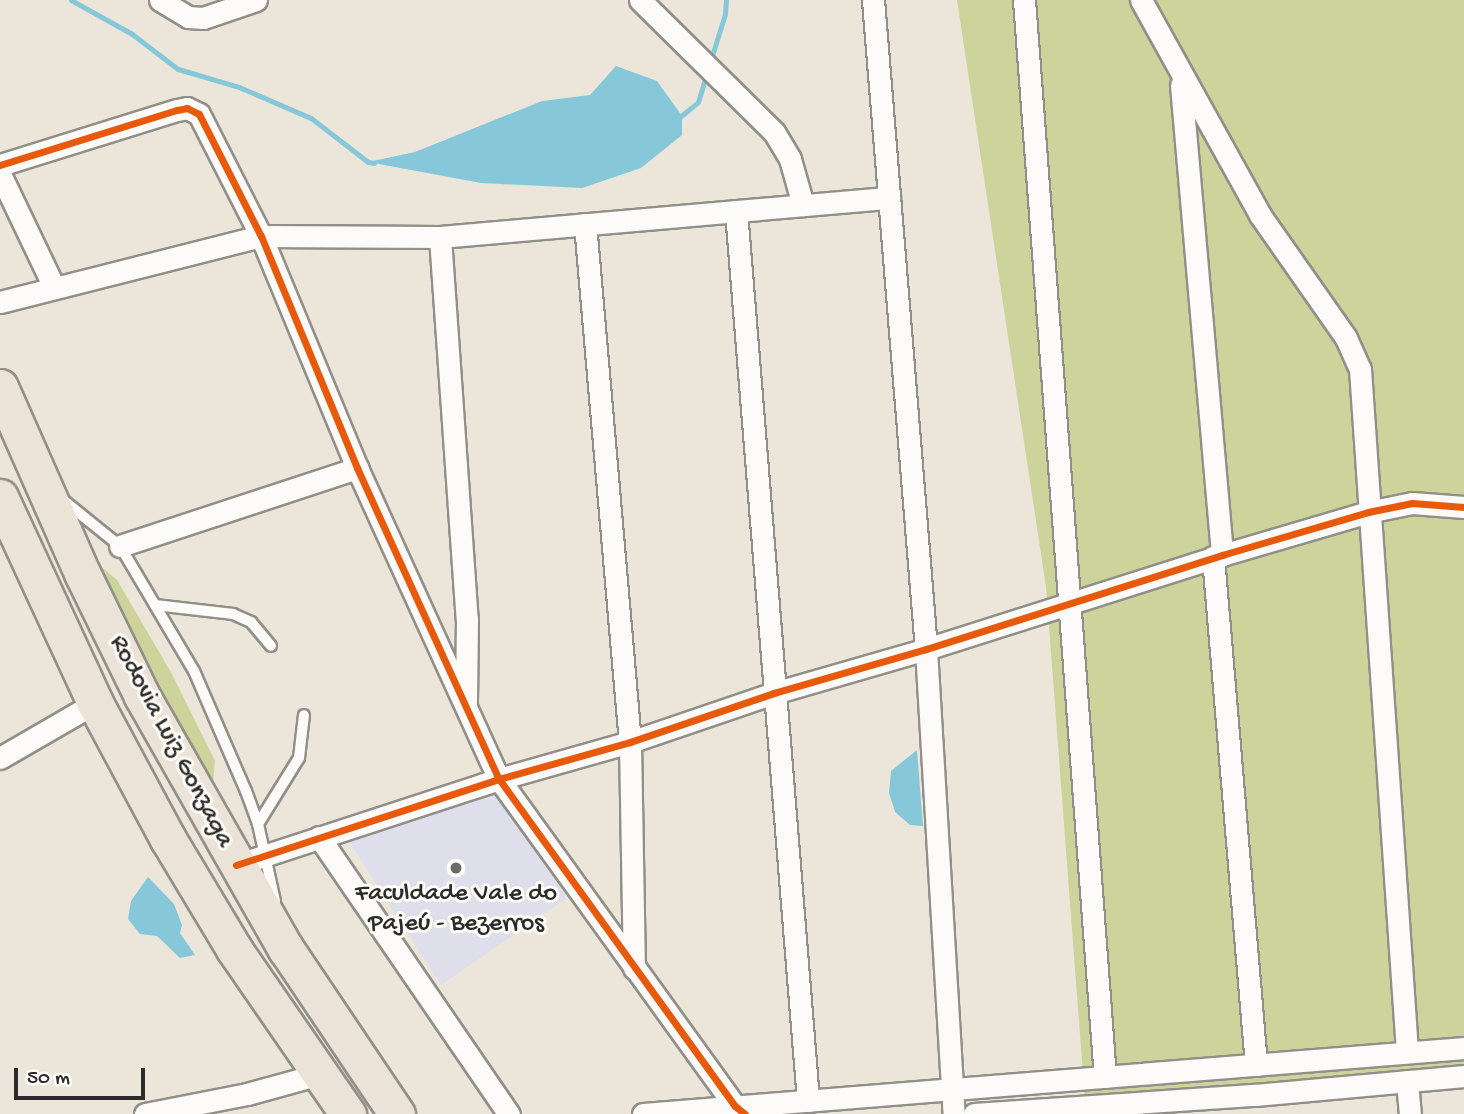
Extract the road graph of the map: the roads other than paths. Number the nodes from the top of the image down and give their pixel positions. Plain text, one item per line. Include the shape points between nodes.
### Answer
1 (160, 0) edge
2 (256, 0) edge
3 (640, 0) edge
4 (873, 0) edge
5 (1024, 0) edge
6 (1141, 0) edge
7 (1180, 76) junction
8 (0, 165) edge
9 (0, 174) edge
10 (889, 198) junction
11 (803, 205) junction
12 (736, 211) junction
13 (584, 224) junction
14 (261, 236) junction
15 (440, 237) junction
16 (54, 287) junction
17 (0, 302) edge
18 (0, 387) edge
19 (357, 468) junction
20 (46, 486) junction
21 (0, 497) edge
22 (1464, 507) edge
23 (1368, 512) junction
24 (120, 546) junction
25 (1217, 556) junction
26 (1069, 603) junction
27 (155, 605) junction
28 (271, 646) dead end
29 (926, 649) junction
30 (774, 693) junction
31 (95, 703) junction
32 (466, 709) junction
33 (304, 715) dead end
34 (630, 742) junction
35 (0, 758) edge
36 (499, 779) junction
37 (258, 824) junction
38 (319, 837) junction
39 (250, 860) junction
40 (634, 968) junction
41 (1464, 1048) edge
42 (1407, 1052) junction
43 (1256, 1065) junction
44 (320, 1074) junction
45 (1464, 1076) edge
46 (1105, 1077) junction
47 (1407, 1081) junction
48 (952, 1089) junction
49 (807, 1101) junction
50 (1256, 1104) edge
51 (1107, 1109) edge
52 (740, 1110) edge
53 (145, 1114) edge
54 (348, 1114) edge
55 (397, 1114) edge
56 (509, 1114) edge
57 (643, 1114) edge
58 (954, 1114) edge
59 (974, 1114) edge
60 (1410, 1114) edge

1 - 2 street via 188,17 203,18
3 - 11 street via 774,132 790,159
4 - 10 street
5 - 26 street
6 - 7 street
7 - 23 street via 1260,215 1354,352 1364,398
7 - 25 street
8 - 14 street via 187,108 199,114
9 - 16 street
10 - 11 street
10 - 29 street
11 - 12 street
12 - 13 street
12 - 30 street
13 - 15 street
13 - 34 street
14 - 15 street
14 - 16 street
14 - 19 street
15 - 32 street via 467,620
16 - 17 street
18 - 20 highway, Rodovia Luiz Gonzaga
19 - 24 street
19 - 32 street
20 - 24 lane
20 - 39 highway, Rodovia Luiz Gonzaga via 142,696
21 - 31 highway, Rodovia Luiz Gonzaga
22 - 23 street via 1412,503
23 - 25 street
23 - 42 street
24 - 27 lane
25 - 26 street
25 - 43 street
26 - 29 street
26 - 46 street
27 - 28 lane via 233,614 251,622
27 - 37 lane via 194,671
29 - 30 street
29 - 48 street
30 - 34 street
30 - 49 street
31 - 35 street
31 - 44 highway, Rodovia Luiz Gonzaga via 234,949
32 - 36 street
33 - 37 lane via 299,758
34 - 36 street
34 - 40 street
36 - 38 street
36 - 40 street
37 - 39 lane
38 - 39 street
38 - 56 street
39 - 55 highway, Rodovia Luiz Gonzaga via 286,948
40 - 52 street
41 - 42 street
42 - 43 street
43 - 46 street
44 - 53 street
44 - 54 highway, Rodovia Luiz Gonzaga
45 - 47 street
46 - 48 street
47 - 50 street
47 - 60 street
48 - 49 street
48 - 58 street
49 - 52 street
50 - 51 street
51 - 59 street
52 - 57 street

